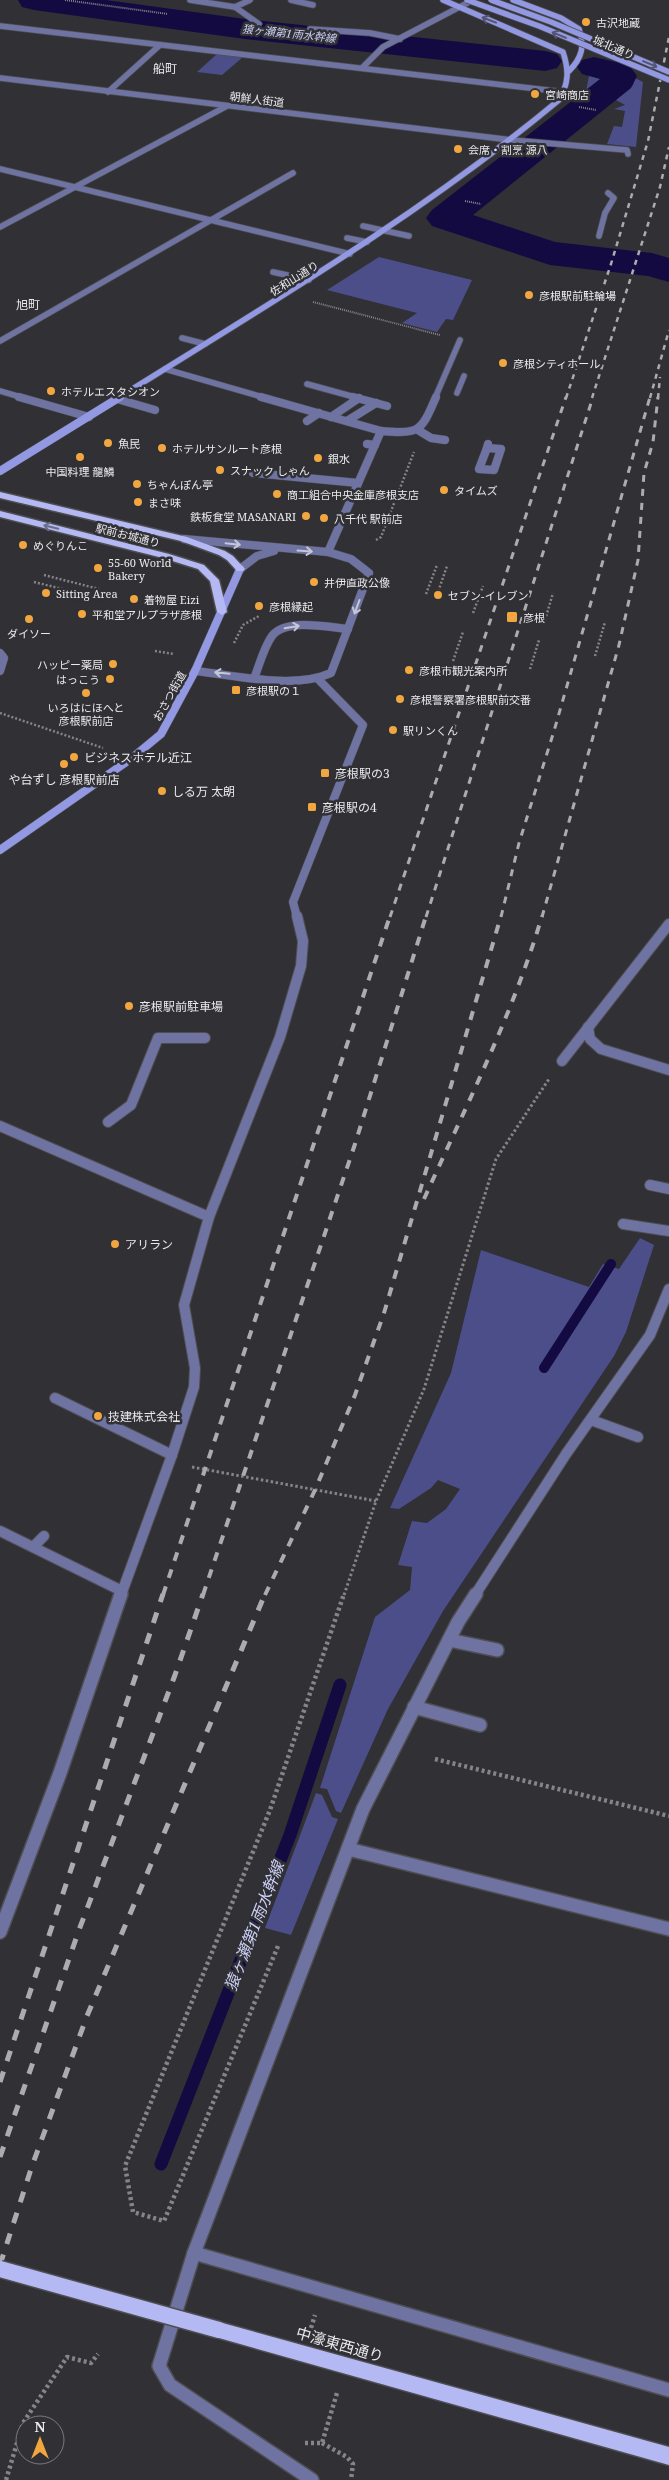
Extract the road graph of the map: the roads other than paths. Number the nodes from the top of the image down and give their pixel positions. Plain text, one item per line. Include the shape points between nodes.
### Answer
1 (190, 0) edge
2 (250, 0) edge
3 (291, 0) edge
4 (443, 0) edge
5 (467, 0) edge
6 (473, 0) edge
7 (491, 0) edge
8 (513, 0) edge
9 (313, 5) dead end
10 (235, 7) junction
11 (460, 7) junction
12 (435, 20) junction
13 (442, 21) dead end
14 (259, 24) dead end
15 (0, 26) edge
16 (310, 30) dead end
17 (398, 40) junction
18 (156, 44) junction
19 (362, 68) junction
20 (569, 71) junction
21 (669, 72) edge
22 (0, 78) edge
23 (669, 80) edge
24 (108, 92) junction
25 (564, 92) junction
26 (227, 106) junction
27 (511, 140) junction
28 (628, 154) dead end
29 (0, 169) edge
30 (293, 173) dead end
31 (76, 187) junction
32 (608, 193) dead end
33 (212, 220) junction
34 (363, 226) dead end
35 (0, 227) edge
36 (384, 230) junction
37 (409, 236) dead end
38 (599, 236) dead end
39 (347, 238) dead end
40 (367, 242) junction
41 (350, 254) junction
42 (273, 272) dead end
43 (309, 280) junction
44 (182, 338) dead end
45 (460, 340) road end
46 (0, 341) edge
47 (205, 344) junction
48 (165, 369) junction
49 (464, 376) dead end
50 (307, 384) dead end
51 (0, 390) edge
52 (457, 393) dead end
53 (359, 398) junction
54 (117, 399) junction
55 (284, 403) junction
56 (376, 403) junction
57 (387, 406) dead end
58 (275, 408) dead end
59 (155, 410) dead end
60 (319, 413) junction
61 (89, 417) junction
62 (331, 417) junction
63 (307, 421) dead end
64 (346, 421) junction
65 (418, 430) junction
66 (380, 431) junction
67 (445, 440) dead end
68 (0, 472) edge
69 (253, 473) dead end
70 (358, 483) junction
71 (0, 495) edge
72 (0, 514) edge
73 (184, 539) junction
74 (282, 550) junction
75 (328, 552) junction
76 (240, 569) junction
77 (222, 612) junction
78 (348, 629) junction
79 (0, 653) edge
80 (0, 671) edge
81 (195, 671) junction
82 (255, 676) junction
83 (318, 679) junction
84 (0, 850) edge
85 (669, 924) edge
86 (588, 1027) junction
87 (205, 1038) dead end
88 (562, 1061) road end
89 (669, 1070) edge
90 (108, 1122) dead end
91 (0, 1126) edge
92 (650, 1185) dead end
93 (669, 1189) edge
94 (209, 1217) junction
95 (623, 1224) dead end
96 (669, 1231) edge
97 (669, 1289) edge
98 (664, 1318) edge
99 (54, 1398) dead end
100 (591, 1420) junction
101 (638, 1437) dead end
102 (170, 1460) junction
103 (0, 1531) edge
104 (44, 1536) dead end
105 (32, 1547) junction
106 (122, 1591) junction
107 (449, 1640) junction
108 (497, 1650) dead end
109 (414, 1707) junction
110 (480, 1725) dead end
111 (348, 1848) junction
112 (669, 1929) edge
113 (0, 1932) edge
114 (194, 2253) junction
115 (0, 2269) edge
116 (669, 2390) edge
117 (669, 2456) edge
118 (312, 2480) edge

1 - 10 street
2 - 10 street
3 - 9 street
4 - 11 street
23 -> 5 street, 城北通り, bridge
6 - 11 street
7 -> 21 street, 城北通り, bridge
8 - 20 street via 570,22 579,30 584,47 578,63
10 - 14 street
11 - 12 street
20 -> 11 street via 566,56 558,48
12 - 13 street
12 - 17 street
15 - 18 street
16 - 17 street via 370,33
17 - 19 street via 382,47
18 - 19 street
18 - 24 street
19 - 25 street
20 - 25 street, 佐和山通り
22 - 24 street, 朝鮮人街道
24 - 26 street, 朝鮮人街道
25 - 27 street, 佐和山通り via 560,100
26 - 27 street, 朝鮮人街道
26 - 31 street
27 - 28 street, 朝鮮人街道 via 627,150
27 - 36 street, 佐和山通り
29 - 31 street
30 - 33 street
31 - 33 street
31 - 35 street
32 - 38 street via 614,198 605,213
33 - 41 street
33 - 46 street
34 - 36 street
36 - 37 street
36 - 40 street, 佐和山通り
39 - 40 street
40 - 41 street, 佐和山通り
41 - 43 street, 佐和山通り
42 - 43 street
43 - 47 street, 佐和山通り
44 - 47 street
45 - 65 street via 424,424
47 - 48 street, 佐和山通り
48 - 54 street, 佐和山通り
48 - 55 street
49 - 52 street
50 - 53 street
51 - 61 street
53 - 56 street
53 - 62 street
54 - 59 street
54 - 61 street, 佐和山通り
55 - 58 street
55 - 60 street
56 - 57 street
56 - 64 street
60 - 62 street
60 - 63 street
61 - 68 street, 佐和山通り
62 - 64 street
64 - 66 street
65 - 66 street
65 - 67 street via 431,438
66 - 70 street via 371,444
69 - 70 street
70 - 75 street
71 - 73 main road, 駅前お城通り
77 -> 72 main road, 駅前お城通り via 214,580 201,567
73 -> 74 street
73 - 76 main road, 駅前お城通り via 222,553
74 -> 75 street
74 - 76 street via 257,556
75 -> 78 street via 360,562 369,573
76 - 77 street, おさつ街道
77 - 81 street, おさつ街道
82 -> 78 street via 272,635 280,629 302,625
78 - 83 street via 331,673
79 - 80 street via 4,658
82 -> 81 street
81 - 84 street, おさつ街道 via 161,734 132,758
82 - 83 street
83 - 94 street via 363,725 293,902 303,941 301,966 280,1038
85 - 86 street
86 - 88 street
86 - 89 street via 590,1039 601,1049 628,1052
87 - 90 street via 158,1038 131,1105
91 - 94 street
92 - 93 street
94 - 102 street via 184,1305 195,1368 194,1387
95 - 96 street
97 - 98 street
98 - 100 street
99 - 102 street
100 - 101 street
100 - 107 street
102 - 106 street
103 - 105 street
104 - 105 street
105 - 106 street
106 - 113 street via 60,1773
107 - 108 street
107 - 109 street
109 - 110 street
109 - 111 street via 363,1809
111 - 112 street
111 - 114 street
114 - 116 street
114 - 118 street via 160,2366 170,2385
115 - 117 main road, 中濠東西通り, bridge

